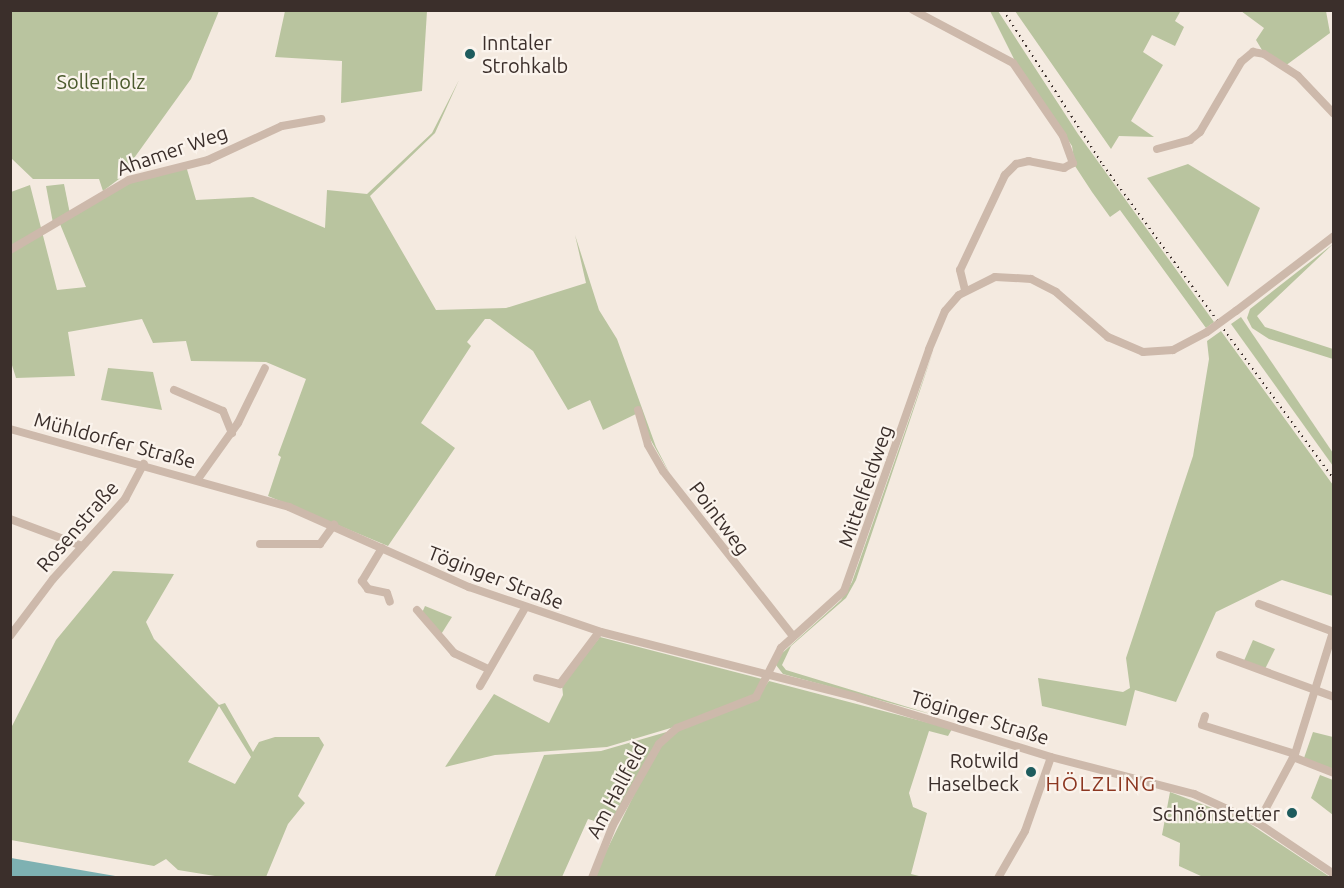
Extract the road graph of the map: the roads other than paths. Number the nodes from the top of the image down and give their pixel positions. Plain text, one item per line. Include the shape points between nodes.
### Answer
1 (913, 10) edge
2 (1334, 114) edge
3 (321, 119) dead end
4 (1157, 149) dead end
5 (1334, 236) edge
6 (10, 250) edge
7 (965, 290) junction
8 (265, 368) dead end
9 (174, 390) dead end
10 (638, 410) dead end
11 (10, 429) edge
12 (232, 433) junction
13 (144, 464) junction
14 (198, 479) junction
15 (210, 482) joint
16 (10, 519) edge
17 (334, 525) junction
18 (260, 544) dead end
19 (82, 546) junction
20 (382, 548) junction
21 (390, 602) dead end
22 (1259, 604) dead end
23 (525, 608) junction
24 (417, 610) dead end
25 (599, 632) junction
26 (1333, 632) edge
27 (10, 636) edge
28 (793, 636) junction
29 (1220, 655) dead end
30 (488, 669) junction
31 (769, 674) junction
32 (537, 678) dead end
33 (480, 686) dead end
34 (1315, 692) junction
35 (1334, 697) edge
36 (1205, 716) dead end
37 (1294, 756) junction
38 (1052, 757) junction
39 (1334, 773) edge
40 (1258, 823) junction
41 (1334, 874) edge
42 (592, 878) edge
43 (998, 878) edge

1 - 7 street via 1013,63 1063,136 1073,163 1068,168 1036,160 1016,164 1005,175 960,270
2 - 4 street via 1298,76 1264,54 1253,52 1241,62 1200,132 1190,140
3 - 6 street, Ahamer Weg via 282,126 208,160 129,180
5 - 7 street, Mittelfeldweg, bridge via 1207,332 1164,352 1133,350 1108,337 1056,292 1024,277 995,277
7 - 28 street, Mittelfeldweg via 945,311 933,340 847,585 837,600
8 - 12 street
9 - 12 street via 224,411
10 - 28 street, Pointweg via 648,445 663,471
11 - 13 street, Mühldorfer Straße
12 - 14 street
13 - 14 street, Mühldorfer Straße
13 - 19 street, Rosenstraße via 125,499
14 - 15 street, Mühldorfer Straße
15 - 17 street, Töginger Straße
16 - 19 street
17 - 18 street via 320,544
17 - 20 street, Töginger Straße
19 - 27 street, Rosenstraße
20 - 21 street via 362,582 368,589 387,593
20 - 23 street, Töginger Straße
22 - 26 street
23 - 25 street, Töginger Straße
23 - 30 street
24 - 30 street via 454,653
25 - 31 street, Töginger Straße
25 - 32 street via 560,684
26 - 34 street
28 - 31 street, Mittelfeldweg via 777,654
29 - 34 street
30 - 33 street
31 - 38 street, Töginger Straße
31 - 42 street, Am Hallfeld via 753,699 677,728 659,744 613,825
34 - 35 street
34 - 37 street
36 - 37 street via 1202,725
37 - 39 street
37 - 40 street
38 - 40 street, Töginger Straße via 1176,788
38 - 43 street via 1026,831
40 - 41 street, Töginger Straße

